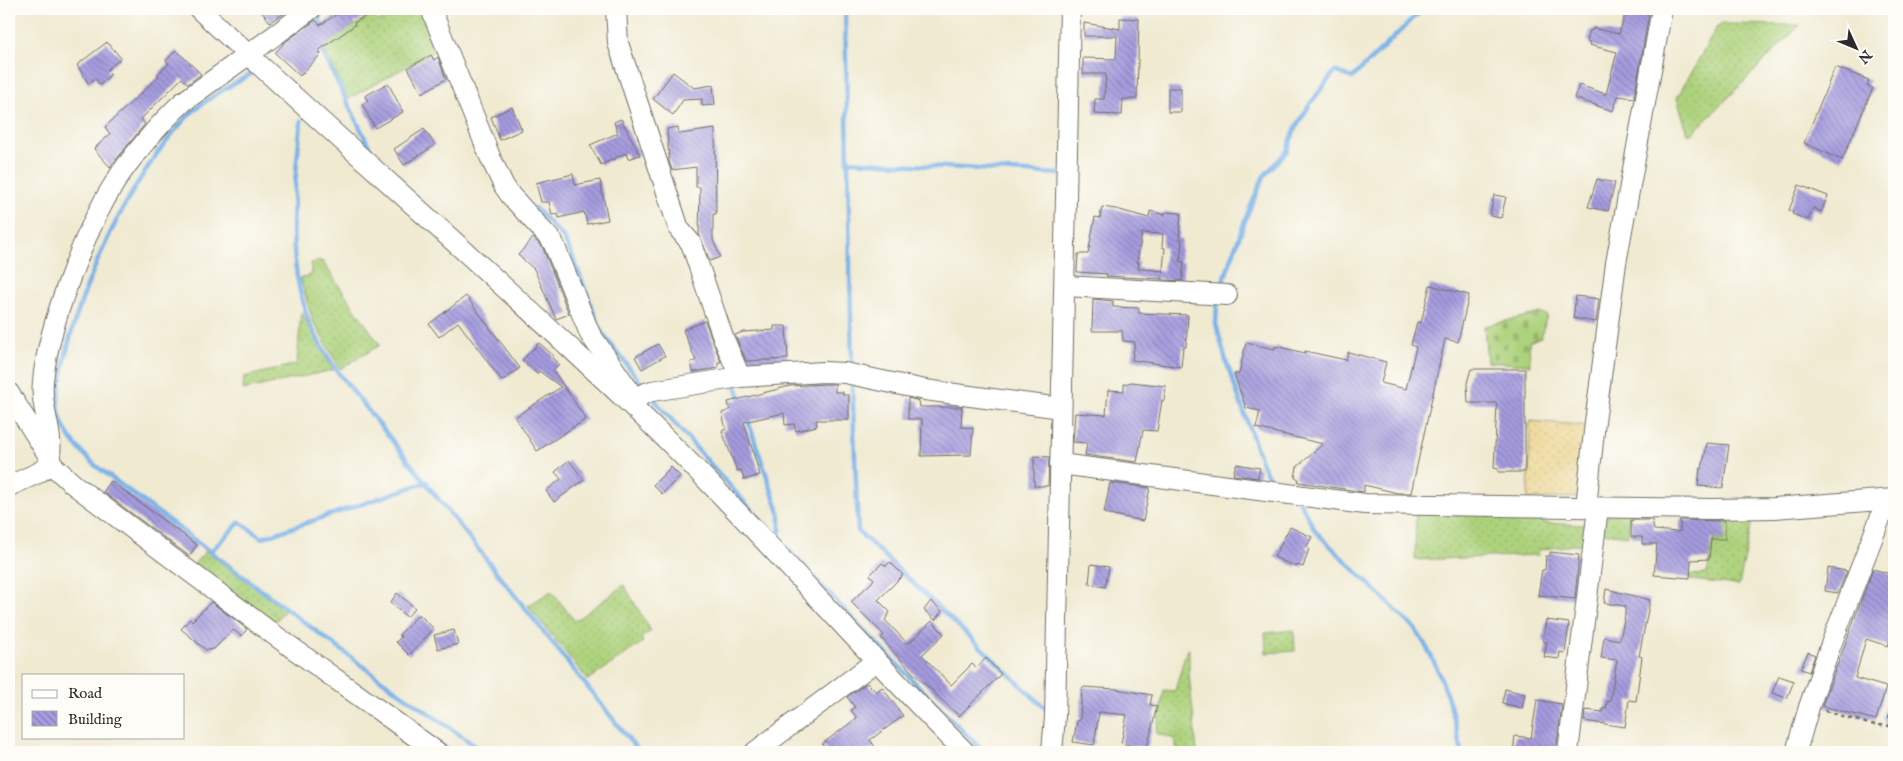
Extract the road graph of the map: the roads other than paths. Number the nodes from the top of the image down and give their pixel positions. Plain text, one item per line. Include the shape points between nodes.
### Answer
1 (199, 9) edge
2 (311, 9) edge
3 (431, 9) edge
4 (616, 9) edge
5 (1070, 9) edge
6 (1662, 9) edge
7 (249, 55) junction
8 (1070, 286) junction
9 (1222, 295) dead end
10 (740, 377) junction
11 (9, 394) edge
12 (642, 397) junction
13 (1061, 408) junction
14 (50, 461) junction
15 (1066, 464) junction
16 (9, 486) edge
17 (1889, 500) edge
18 (1592, 507) junction
19 (876, 661) junction
20 (437, 752) edge
21 (755, 752) edge
22 (965, 752) edge
23 (1052, 752) edge
24 (1568, 752) edge
25 (1796, 752) edge

1 - 7 street
2 - 7 street
3 - 12 street via 504,186 559,253 590,334 628,388
4 - 10 street via 620,52 683,234 690,243
5 - 8 street
6 - 18 street via 1616,263 1595,422
7 - 12 street
7 - 14 street via 183,102 169,116 114,184 92,228 66,292 46,357 43,408 52,441
8 - 9 street
8 - 13 street
10 - 12 street
10 - 13 street via 845,373 925,390
11 - 14 street
12 - 19 street via 715,489
13 - 15 street
14 - 16 street via 38,473
14 - 20 street via 99,504
15 - 18 street via 1365,504
15 - 23 street
17 - 18 street via 1774,508
17 - 25 street via 1809,707
18 - 24 street
19 - 21 street
19 - 22 street

